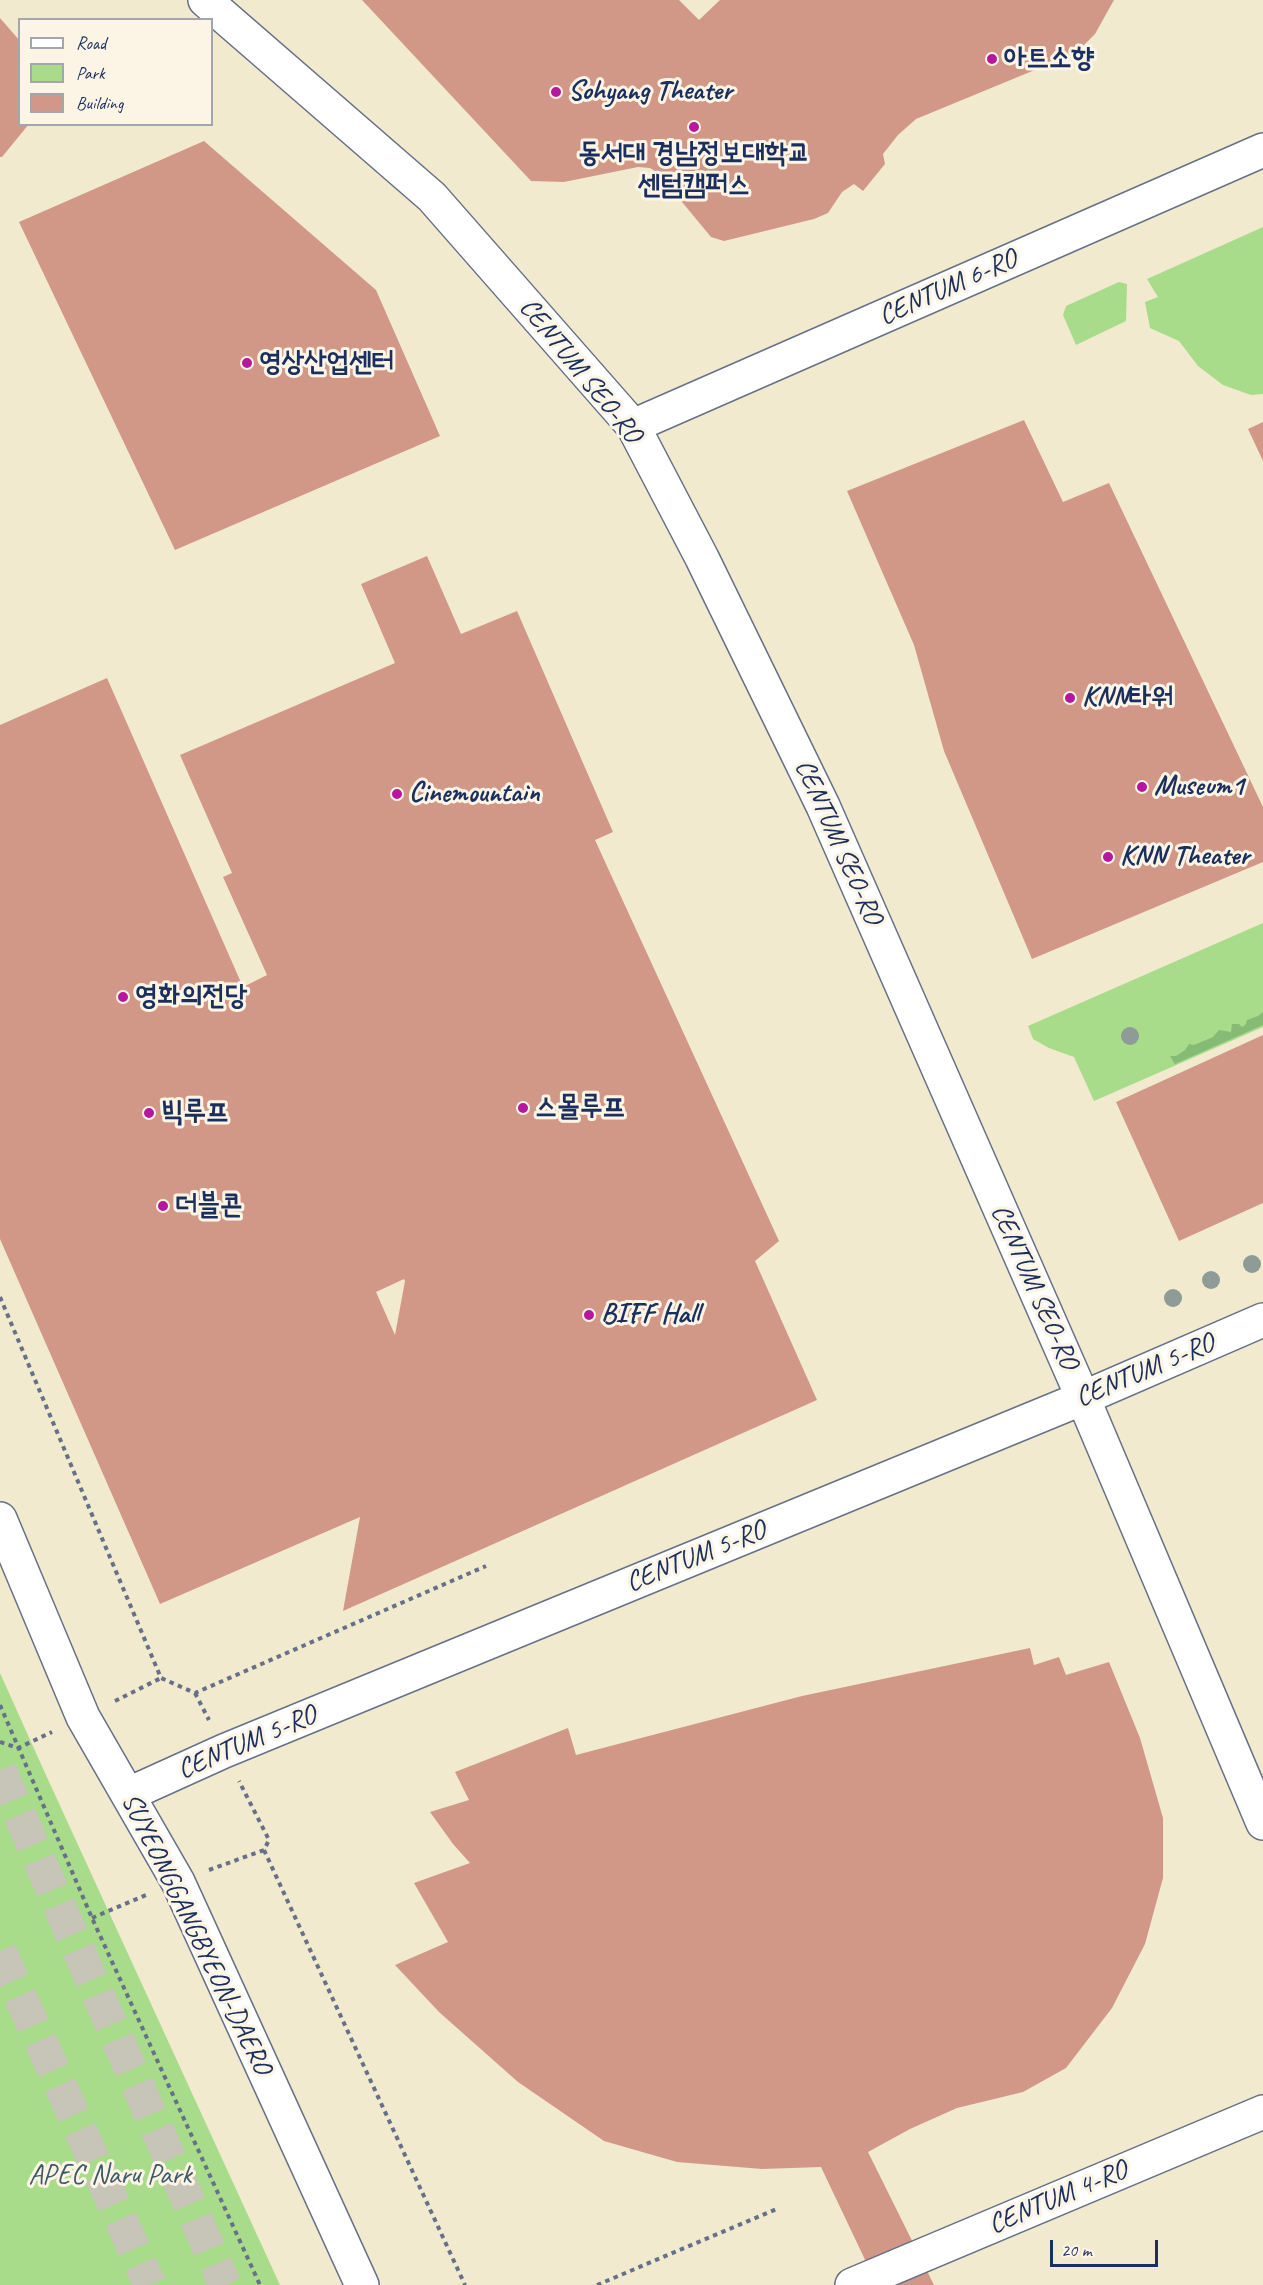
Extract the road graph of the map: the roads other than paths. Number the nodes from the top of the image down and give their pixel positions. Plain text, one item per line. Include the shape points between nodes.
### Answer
1 (205, 0) edge
2 (1263, 150) edge
3 (633, 426) junction
4 (1263, 1320) edge
5 (1083, 1398) junction
6 (0, 1519) edge
7 (129, 1794) junction
8 (1263, 1823) edge
9 (1263, 2112) edge
10 (362, 2285) edge
11 (852, 2285) edge

1 - 3 street, CENTUM SEO-RO via 432,197
2 - 3 street, CENTUM 6-RO
3 - 5 street, CENTUM SEO-RO via 823,806
4 - 5 street, CENTUM 5-RO
5 - 7 street, CENTUM 5-RO via 224,1751
5 - 8 street, CENTUM SEO-RO
6 - 7 street, SUYEONGGANGBYEON-DAERO via 83,1717
7 - 10 street, SUYEONGGANGBYEON-DAERO via 178,1882
9 - 11 street, CENTUM 4-RO

